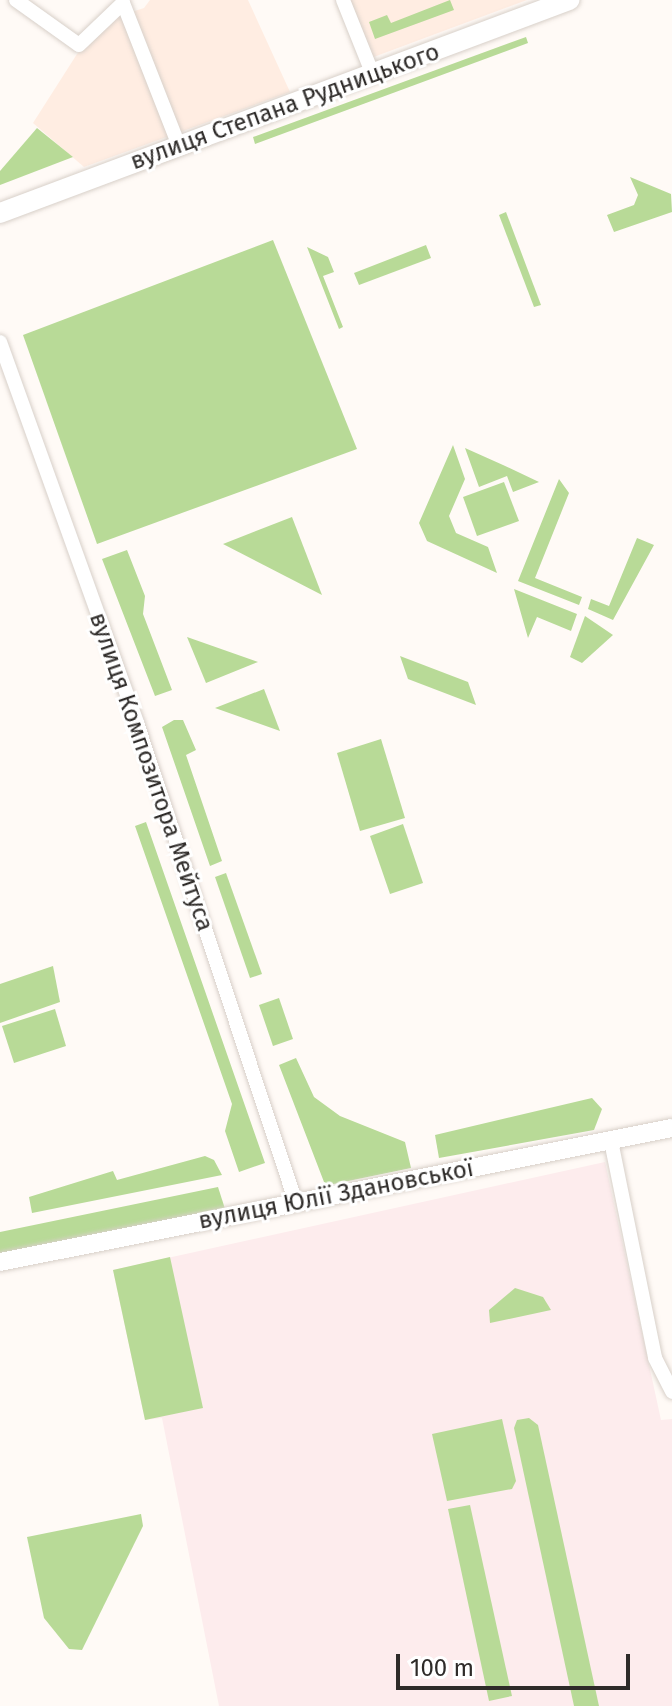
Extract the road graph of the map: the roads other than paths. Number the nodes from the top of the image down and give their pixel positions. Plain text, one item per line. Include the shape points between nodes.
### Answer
1 (16, 0) edge
2 (343, 0) edge
3 (569, 0) edge
4 (373, 75) junction
5 (175, 136) junction
6 (0, 213) edge
7 (0, 342) edge
8 (672, 1128) edge
9 (611, 1141) junction
10 (296, 1203) junction
11 (0, 1262) edge
12 (672, 1392) edge

1 - 5 street via 79,45 123,3
2 - 4 street
3 - 4 main road, вулиця Степана Рудницького
4 - 5 main road, вулиця Степана Рудницького
5 - 6 main road, вулиця Степана Рудницького
7 - 10 street, вулиця Композитора Мейтуса via 137,723
8 - 9 street, вулиця Юлії Здановської
9 - 10 street, вулиця Юлії Здановської
9 - 12 street via 655,1358
10 - 11 street, вулиця Юлії Здановської

